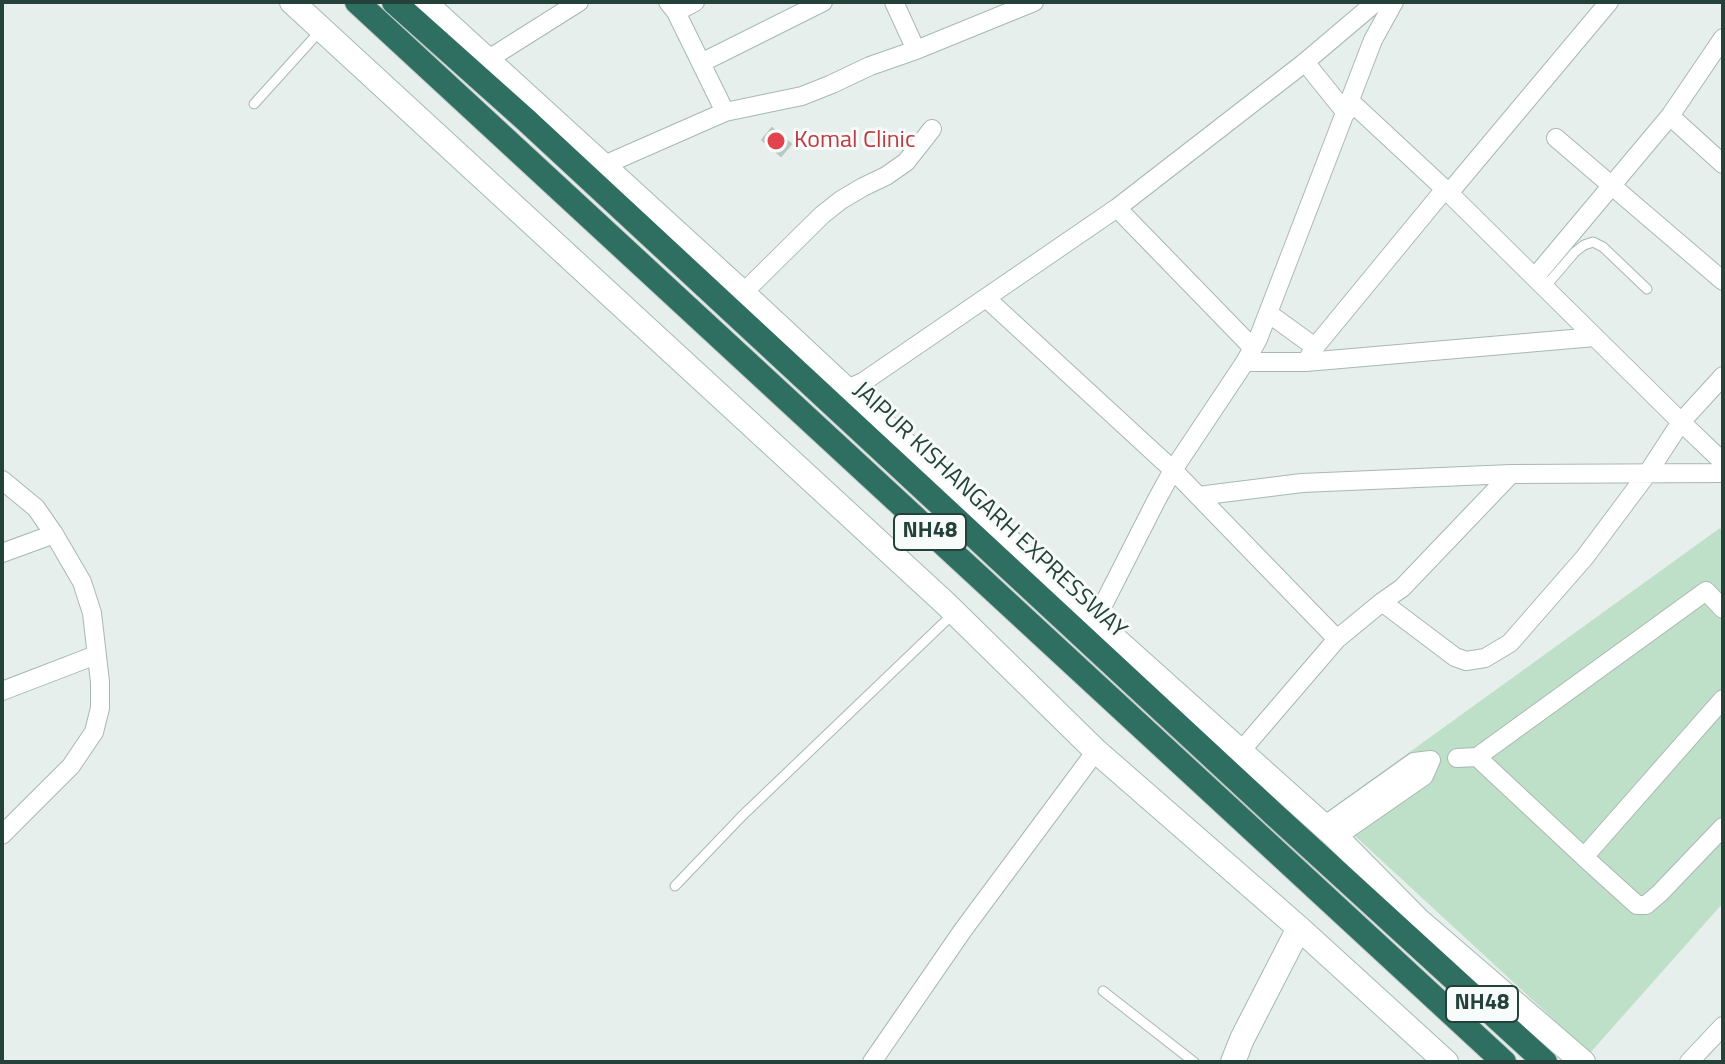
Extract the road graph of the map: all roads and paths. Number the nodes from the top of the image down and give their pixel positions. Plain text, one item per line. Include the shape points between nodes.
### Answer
1 (292, 2) edge
2 (357, 2) edge
3 (394, 2) edge
4 (424, 2) edge
5 (579, 2) edge
6 (695, 2) edge
7 (823, 2) edge
8 (894, 2) edge
9 (1034, 2) edge
10 (1376, 2) edge
11 (1394, 2) edge
12 (1609, 2) edge
13 (672, 7) edge
14 (322, 29) junction
15 (1723, 38) edge
16 (916, 50) junction
17 (487, 60) junction
18 (1305, 62) junction
19 (701, 63) junction
20 (254, 104) dead end
21 (1348, 107) junction
22 (725, 112) junction
23 (1670, 116) junction
24 (932, 129) dead end
25 (1556, 138) dead end
26 (1723, 164) edge
27 (602, 166) junction
28 (1612, 185) junction
29 (1447, 191) junction
30 (1117, 208) junction
31 (1723, 281) edge
32 (1540, 282) junction
33 (1647, 289) dead end
34 (743, 293) junction
35 (986, 298) junction
36 (1268, 313) junction
37 (1595, 337) junction
38 (1249, 355) junction
39 (1310, 355) junction
40 (1723, 376) edge
41 (847, 389) junction
42 (1681, 422) junction
43 (1723, 462) edge
44 (1173, 470) junction
45 (1723, 473) edge
46 (1511, 474) junction
47 (1647, 474) junction
48 (2, 480) edge
49 (1198, 496) junction
50 (54, 534) junction
51 (2, 553) edge
52 (1382, 602) junction
53 (1723, 609) edge
54 (954, 613) junction
55 (1095, 621) junction
56 (1337, 639) junction
57 (96, 655) junction
58 (2, 691) edge
59 (1723, 699) edge
60 (1096, 751) junction
61 (1240, 752) junction
62 (1477, 757) junction
63 (1457, 758) dead end
64 (11, 819) edge
65 (1723, 827) edge
66 (1330, 832) junction
67 (2, 835) edge
68 (1584, 857) junction
69 (675, 886) dead end
70 (1299, 928) junction
71 (1103, 991) dead end
72 (1723, 1026) edge
73 (872, 1062) edge
74 (1194, 1062) edge
75 (1233, 1062) edge
76 (1446, 1062) edge
77 (1504, 1062) edge
78 (1545, 1062) edge
79 (1583, 1062) edge
80 (1689, 1062) edge

1 - 14 street
2 - 77 highway, NH48
3 - 78 highway, JAIPUR KISHANGARH EXPRESSWAY / NH48
4 - 17 street
5 - 17 street
6 - 13 street
7 - 19 street
8 - 16 street
9 - 16 street
10 - 18 street
11 - 21 street
12 - 29 street
13 - 19 street
14 - 20 lane
14 - 54 street
15 - 23 street
16 - 22 street via 802,96
17 - 27 street
18 - 21 street
18 - 30 street
19 - 22 street
21 - 29 street
21 - 36 street
22 - 27 street
23 - 26 street
23 - 28 street
24 - 34 street via 906,162 822,215
25 - 28 street
27 - 34 street
28 - 31 street
28 - 32 street
29 - 32 street
29 - 39 street
30 - 35 street
30 - 38 street
32 - 33 lane via 1593,242
32 - 37 street
34 - 41 street
35 - 41 street
35 - 44 street
36 - 38 street
36 - 39 street
37 - 39 street
37 - 42 street
38 - 39 street
38 - 44 street
40 - 42 street
41 - 55 street
42 - 43 street
42 - 47 street
44 - 49 street
44 - 55 street
45 - 47 street
46 - 47 street
46 - 49 street via 1302,483
46 - 52 street via 1402,588
47 - 52 street via 1585,557 1510,643 1485,658 1455,657
48 - 50 street via 36,508
49 - 56 street
50 - 51 street
50 - 57 street via 82,582
52 - 56 street
53 - 62 street via 1706,591
54 - 60 street
54 - 69 lane
55 - 61 street
56 - 61 street
57 - 58 street
57 - 64 street via 100,708 94,732 71,766
59 - 68 street
60 - 70 street
60 - 73 street
61 - 66 street
62 - 63 street
62 - 68 street
64 - 67 street
65 - 68 street via 1646,905 1637,905
66 - 66 street via 1414,762 1431,760 1424,776
66 - 79 street via 1417,919
70 - 75 street
70 - 76 street
71 - 74 lane
72 - 80 street

